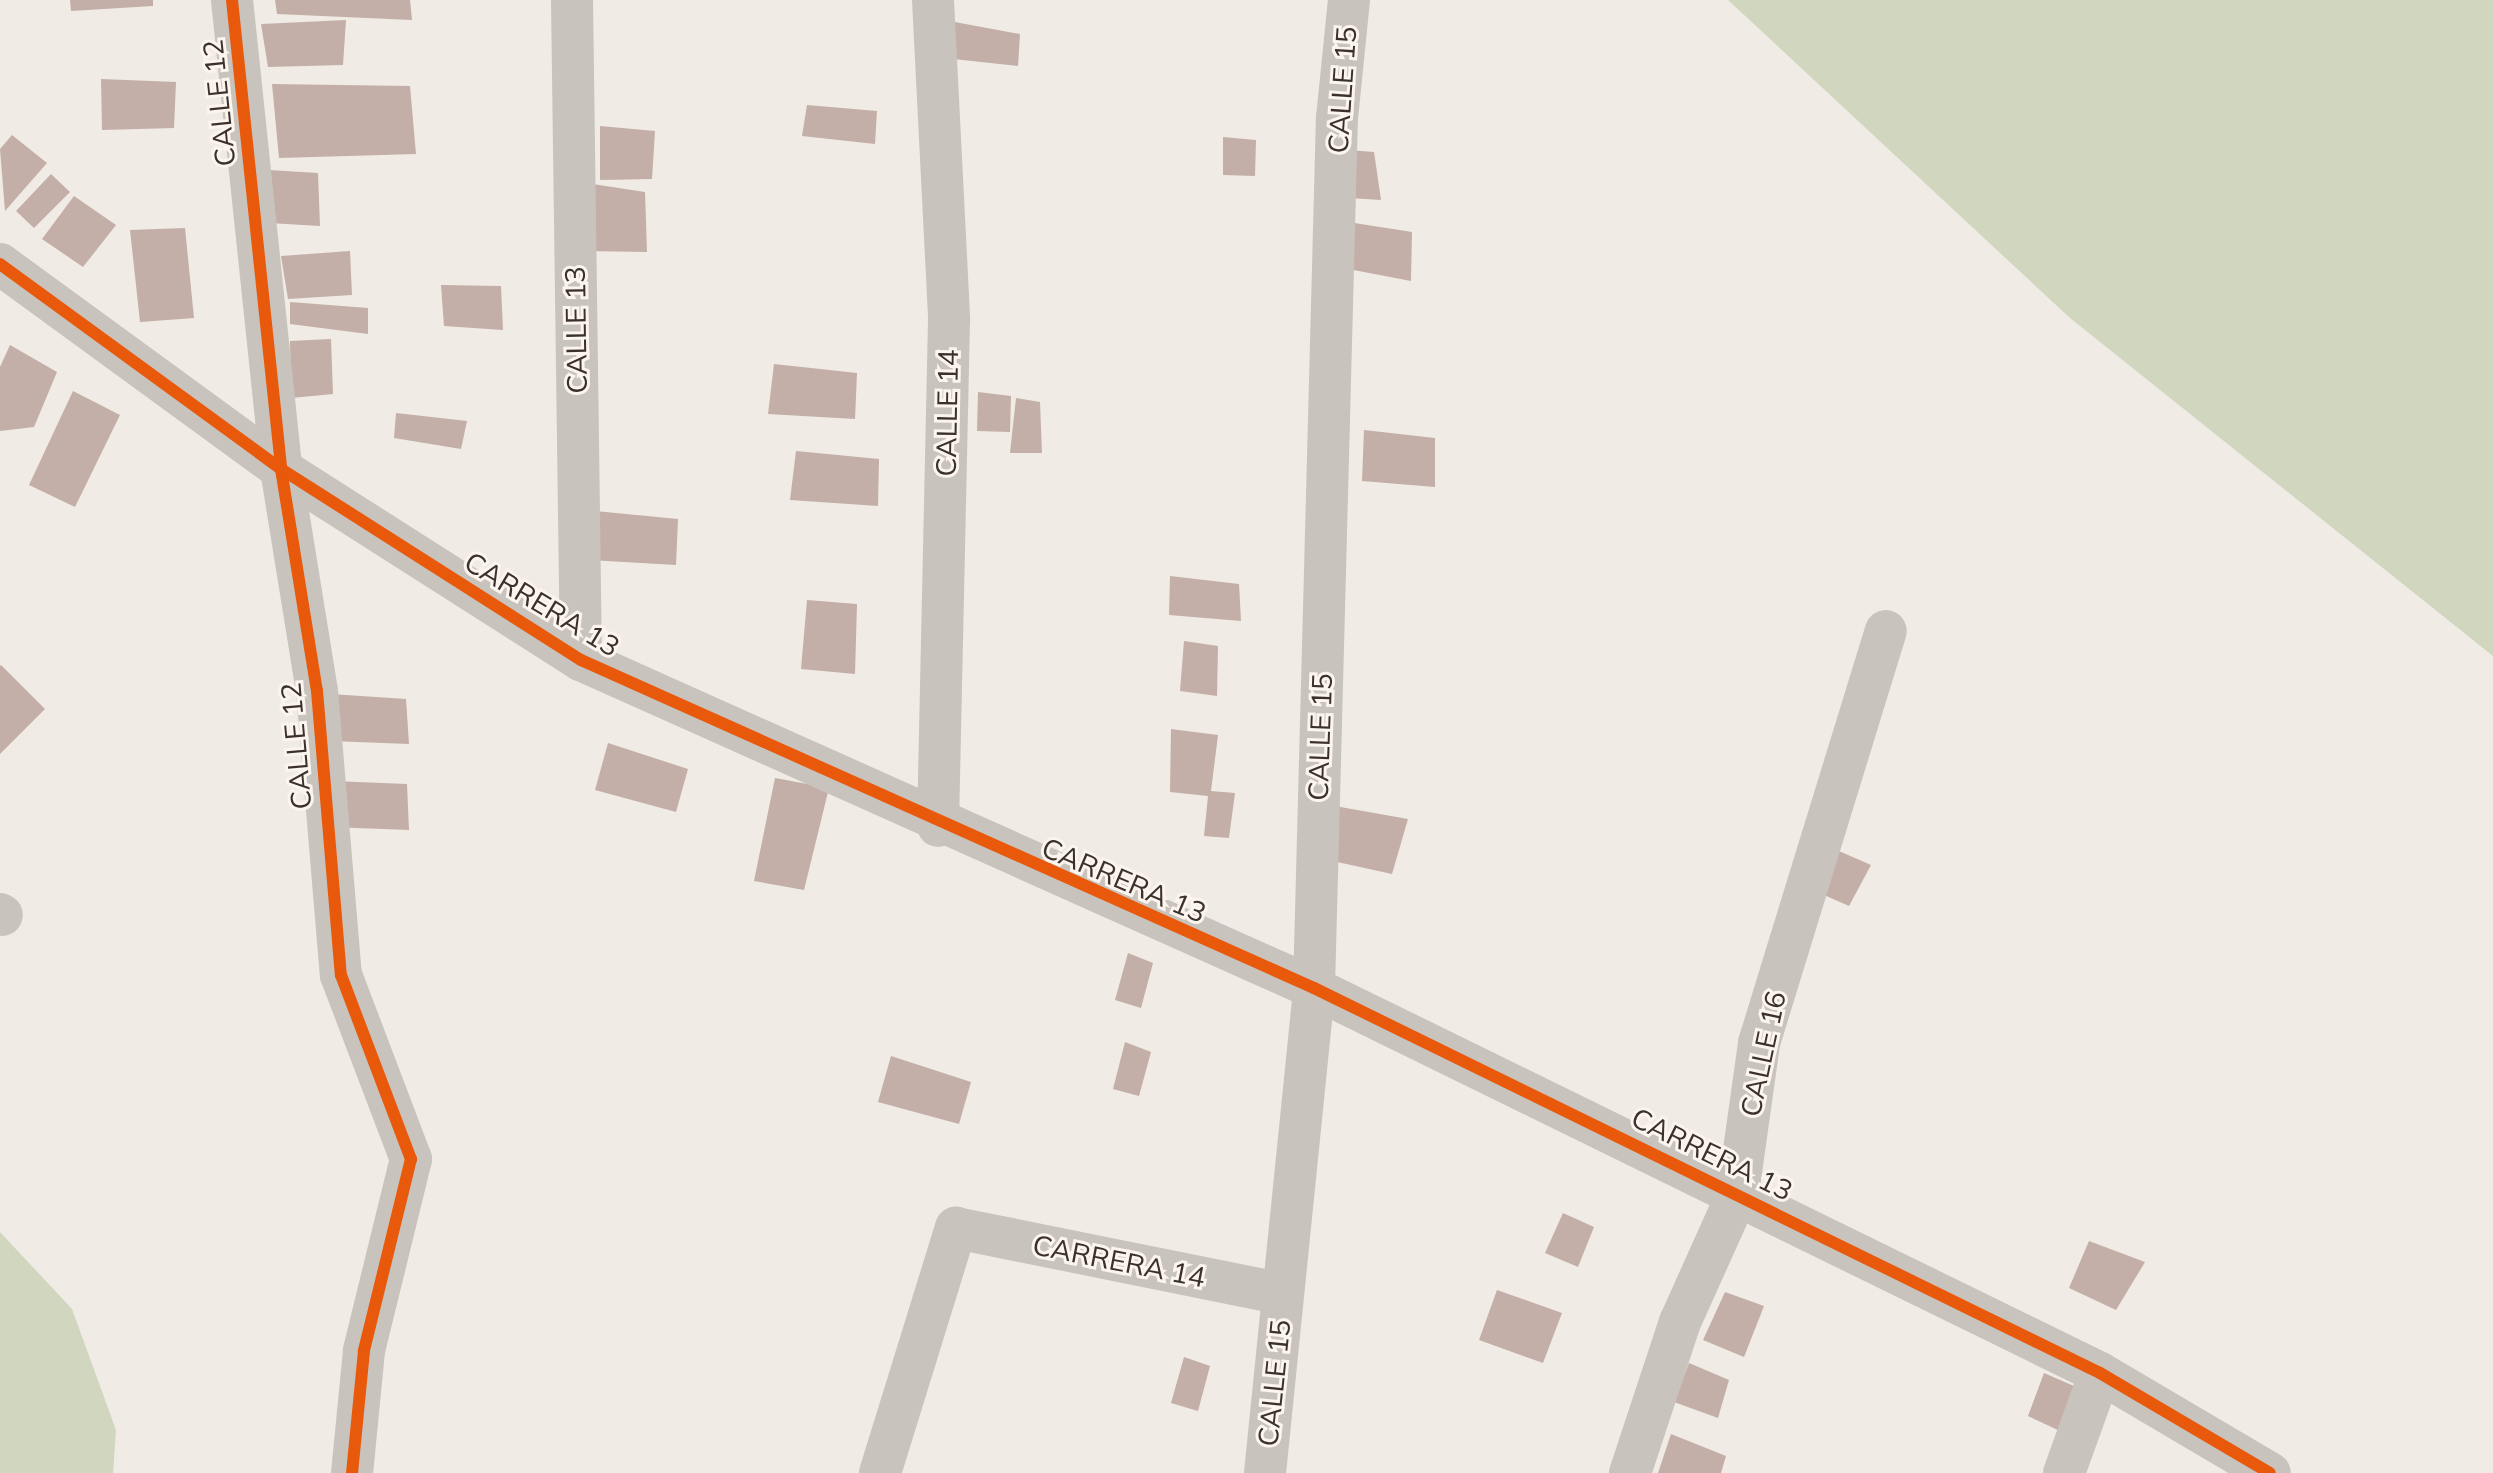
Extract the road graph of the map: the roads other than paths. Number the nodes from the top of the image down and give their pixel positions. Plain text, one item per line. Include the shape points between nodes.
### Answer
1 (232, 0) edge
2 (572, 0) edge
3 (933, 0) edge
4 (1349, 0) edge
5 (0, 264) edge
6 (281, 469) junction
7 (1886, 631) dead end
8 (581, 660) junction
9 (938, 826) junction
10 (1314, 988) junction
11 (1738, 1193) junction
12 (1282, 1294) junction
13 (2100, 1373) junction
14 (352, 1473) edge
15 (880, 1473) edge
16 (1265, 1473) edge
17 (1630, 1473) edge
18 (2064, 1473) edge
19 (2270, 1473) edge

1 - 6 street, CALLE 12
2 - 8 street, CALLE 13
3 - 9 street, CALLE 14 via 949,320
4 - 10 street, CALLE 15 via 1337,118
5 - 6 street, CARRERA 13
6 - 8 street, CARRERA 13
6 - 14 street, CALLE 12 via 317,691 341,975 411,1159 364,1351
7 - 11 street, CALLE 16 via 1759,1043
8 - 9 street, CARRERA 13
9 - 10 street, CARRERA 13
10 - 11 street, CARRERA 13
10 - 12 street, CALLE 15
11 - 13 street, CARRERA 13
11 - 17 street, CALLE 16 via 1680,1322
12 - 15 street, CARRERA 14 via 956,1228
12 - 16 street, CALLE 15
13 - 18 street
13 - 19 street, CARRERA 13

